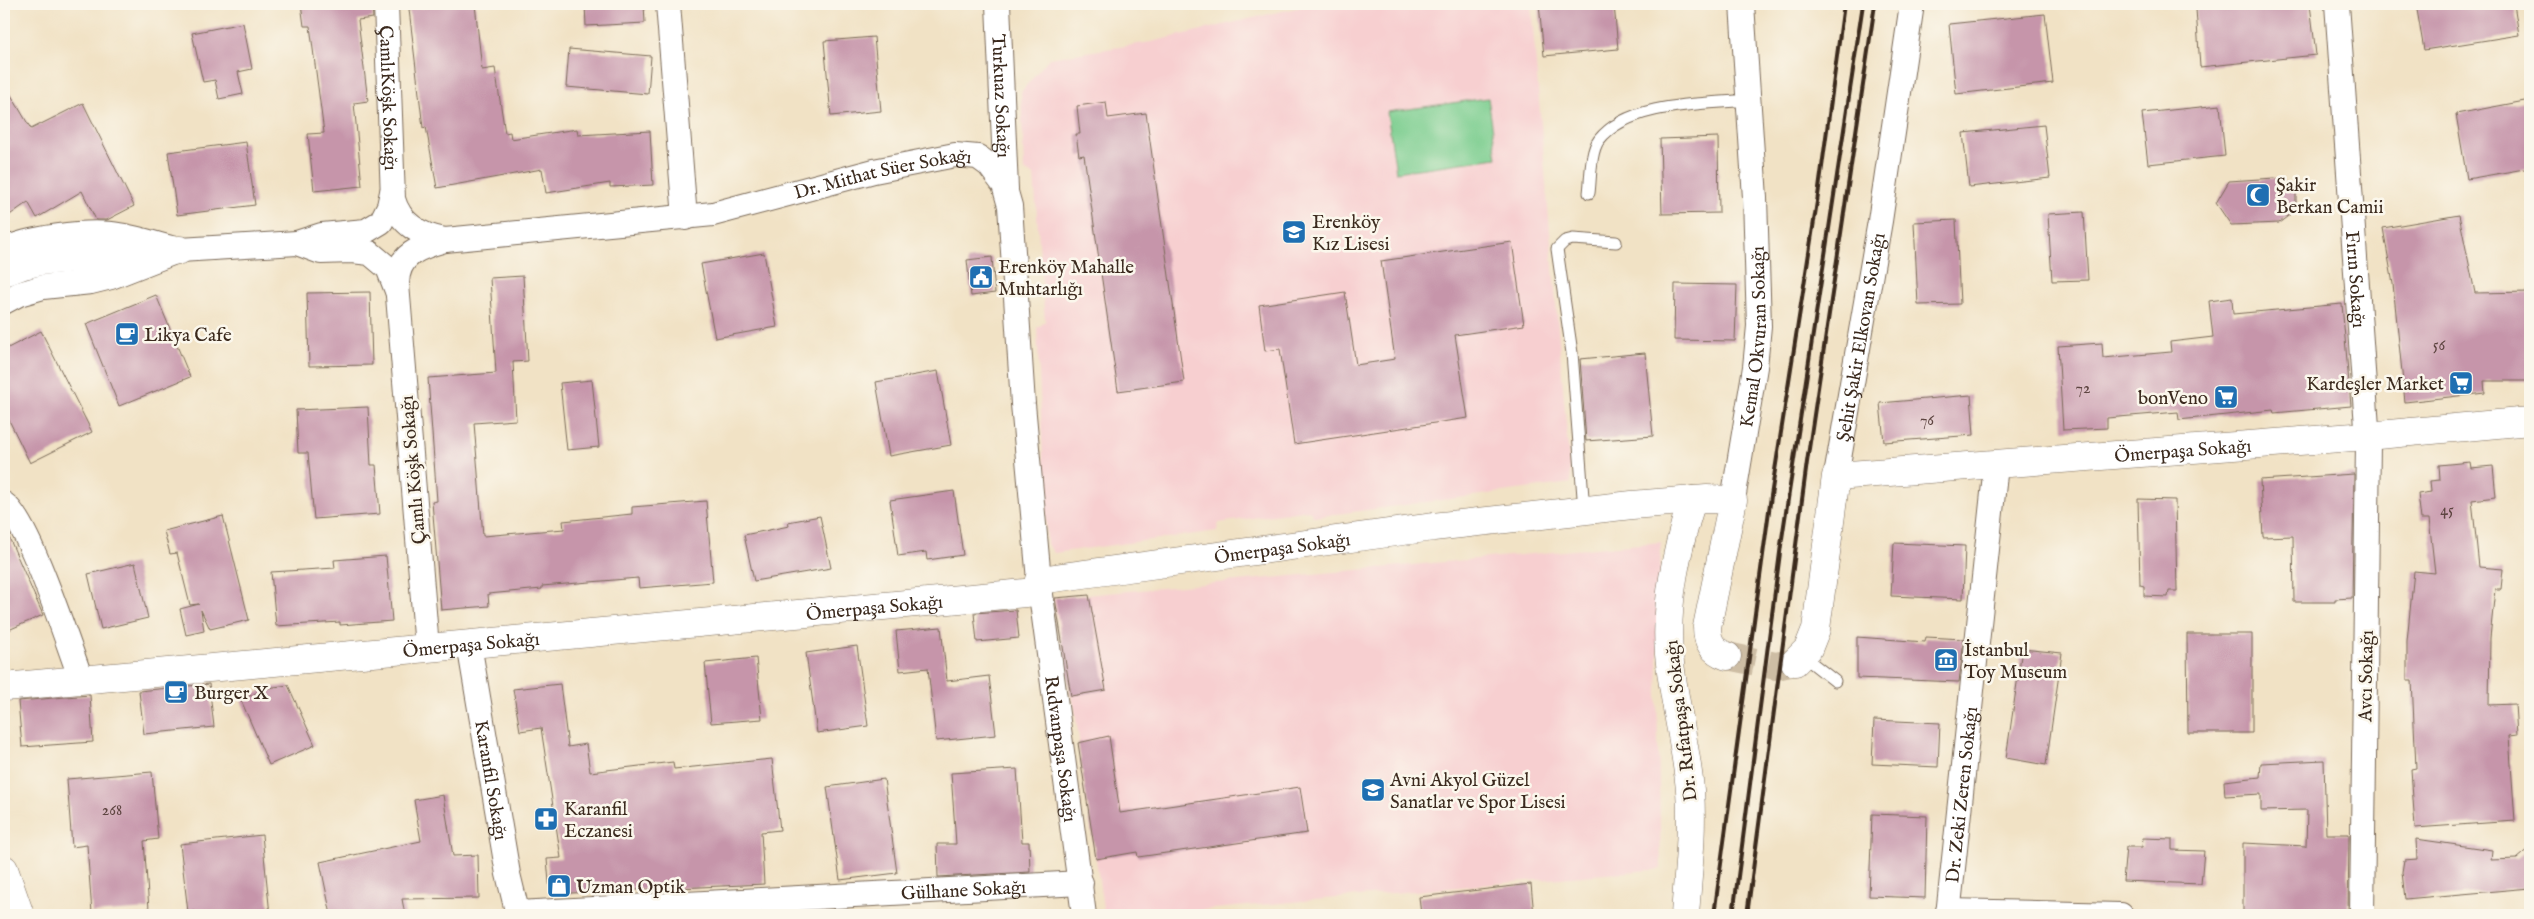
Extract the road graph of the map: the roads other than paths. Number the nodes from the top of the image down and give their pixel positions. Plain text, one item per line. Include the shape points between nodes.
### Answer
1 (386, 4) edge
2 (668, 4) edge
3 (998, 4) edge
4 (1742, 4) edge
5 (1912, 4) edge
6 (2337, 4) edge
7 (1748, 100) junction
8 (1006, 190) junction
9 (392, 192) junction
10 (1589, 193) dead end
11 (685, 218) junction
12 (445, 240) junction
13 (1616, 242) dead end
14 (297, 243) junction
15 (4, 250) edge
16 (180, 250) junction
17 (4, 272) edge
18 (398, 293) junction
19 (4, 302) edge
20 (2530, 421) edge
21 (2367, 436) junction
22 (1996, 465) junction
23 (1836, 476) junction
24 (1692, 500) junction
25 (1733, 500) junction
26 (4, 504) edge
27 (1584, 510) junction
28 (1039, 580) junction
29 (469, 644) junction
30 (427, 648) junction
31 (1727, 656) tunnel mouth
32 (1799, 659) joint
33 (81, 679) junction
34 (1836, 681) dead end
35 (4, 687) edge
36 (4, 869) edge
37 (1080, 883) junction
38 (1948, 913) edge
39 (518, 914) edge
40 (20, 915) edge
41 (1084, 915) edge
42 (1685, 915) edge
43 (2121, 915) edge
44 (2362, 915) edge

1 - 9 street, ÇamlıKöşk Sokağı
2 - 11 street
3 - 8 street, Turkuaz Sokağı
4 - 7 street, Kemal Okvuran Sokağı
5 - 23 street, Şehit Şakir Elkovan Sokağı via 1880,222
6 - 21 street, Fırın Sokağı
7 - 10 lane via 1644,112 1627,120 1598,141
7 - 25 street, Kemal Okvuran Sokağı via 1759,326
8 - 11 street, Dr. Mithat Süer Sokağı via 982,159 955,155 916,161 733,210
8 - 28 street, Dr. Mithat Süer Sokağı via 1011,217
9 - 12 street, Dr. Mithat Süer Sokağı via 403,219 422,233
9 - 14 street via 387,212 376,226 360,232 322,235
11 - 12 street, Dr. Mithat Süer Sokağı
12 - 18 street, Dr. Mithat Süer Sokağı via 415,250 403,259 397,274
13 - 27 lane via 1573,239 1565,241 1557,249 1572,353
14 - 16 street
14 - 18 street via 321,252 370,253 388,268
15 - 16 street via 34,240 103,233
16 - 17 street via 40,261
16 - 19 street via 111,277 43,287
18 - 30 street, Çamlı Köşk Sokağı
20 - 21 street, Ömerpaşa Sokağı
21 - 22 street, Ömerpaşa Sokağı
21 - 44 street, Avcı Sokağı
22 - 23 street, Ömerpaşa Sokağı
22 - 38 street, Dr. Zeki Zeren Sokağı
23 - 32 street, Şehit Şakir Elkovan Sokağı via 1817,621 1811,642
24 - 25 street, Ömerpaşa Sokağı
24 - 27 street, Ömerpaşa Sokağı
24 - 42 street, Dr. Rıfatpaşa Sokağı via 1678,551 1668,631 1689,788 1691,833
25 - 31 street, Kemal Okvuran Sokağı via 1707,627 1711,646
26 - 33 street via 14,515 38,565
27 - 28 street, Ömerpaşa Sokağı via 1273,547
28 - 29 street, Ömerpaşa Sokağı via 1036,592
28 - 37 street, Rıdvanpaşa Sokağı
29 - 30 street, Ömerpaşa Sokağı
29 - 39 street, Karanfil Sokağı via 508,874
30 - 33 street, Ömerpaşa Sokağı
32 - 34 lane
33 - 35 street, Ömerpaşa Sokağı
36 - 40 street
37 - 39 street, Gülhane Sokağı
37 - 41 street, Rıdvanpaşa Sokağı
38 - 43 street

